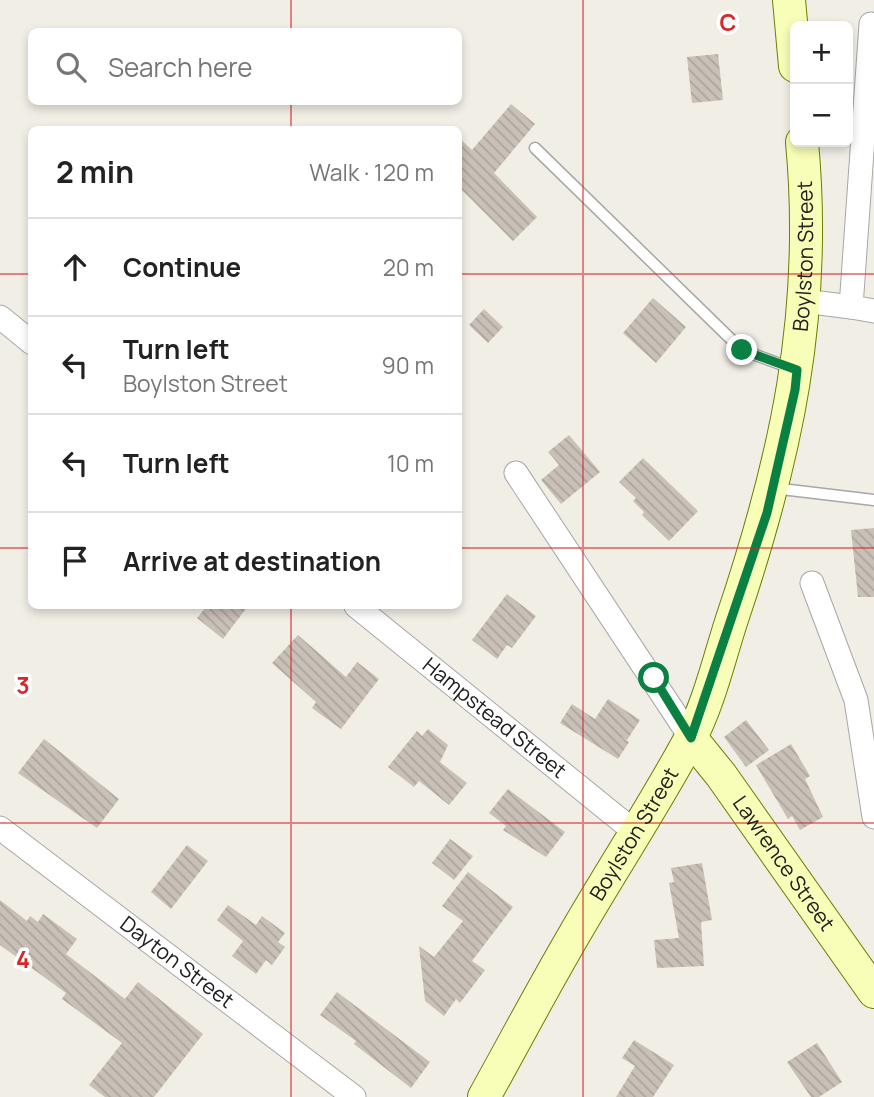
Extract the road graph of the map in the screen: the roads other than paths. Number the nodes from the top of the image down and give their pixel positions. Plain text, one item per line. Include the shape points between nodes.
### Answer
1 (789, 0) edge
2 (791, 21) edge
3 (871, 24) dead end
4 (803, 147) edge
5 (535, 148) dead end
6 (804, 301) junction
7 (851, 307) junction
8 (874, 311) edge
9 (0, 317) edge
10 (28, 340) edge
11 (797, 370) junction
12 (516, 473) dead end
13 (773, 488) junction
14 (874, 500) edge
15 (812, 583) dead end
16 (360, 609) edge
17 (691, 738) junction
18 (874, 817) edge
19 (0, 828) edge
20 (635, 832) junction
21 (874, 992) edge
22 (354, 1097) edge
23 (484, 1097) edge

1 - 2 main road
3 - 7 street
4 - 6 main road, Boylston Street
5 - 11 lane via 742,350
6 - 7 street
6 - 11 main road, Boylston Street
7 - 8 street
9 - 10 street
11 - 13 main road, Boylston Street
12 - 17 street
13 - 14 lane
13 - 17 main road, Boylston Street
15 - 18 street via 856,700
16 - 20 street, Hampstead Street
17 - 20 main road, Boylston Street
17 - 21 main road, Lawrence Street
19 - 22 street, Dayton Street
20 - 23 main road, Boylston Street

